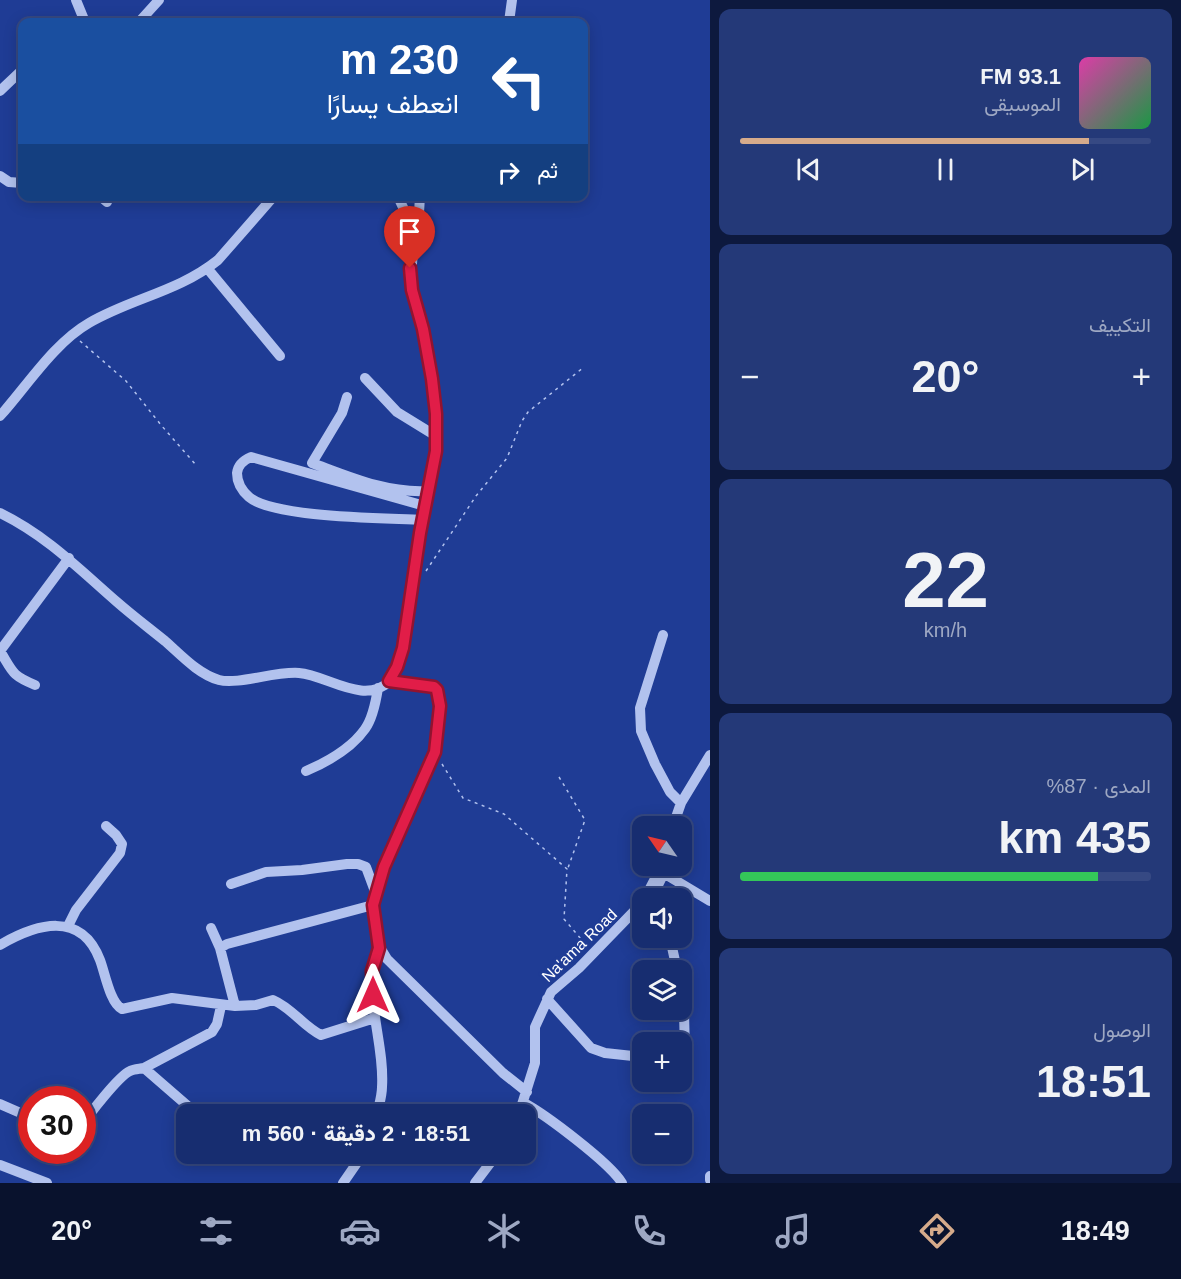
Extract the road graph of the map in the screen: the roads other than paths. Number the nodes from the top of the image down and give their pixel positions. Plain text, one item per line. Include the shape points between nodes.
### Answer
1 (76, 0) edge
2 (159, 0) edge
3 (513, 0) edge
4 (83, 18) edge
5 (143, 18) edge
6 (510, 18) edge
7 (18, 74) edge
8 (0, 92) edge
9 (0, 176) edge
10 (18, 183) edge
11 (270, 201) edge
12 (400, 201) edge
13 (420, 201) edge
14 (413, 236) junction
15 (207, 268) junction
16 (280, 356) dead end
17 (365, 378) dead end
18 (347, 397) dead end
19 (0, 416) edge
20 (436, 436) junction
21 (427, 491) junction
22 (424, 506) junction
23 (0, 513) edge
24 (422, 520) junction
25 (69, 558) junction
26 (663, 635) dead end
27 (389, 681) junction
28 (35, 685) dead end
29 (378, 688) junction
30 (710, 756) edge
31 (306, 771) dead end
32 (681, 803) junction
33 (676, 816) edge
34 (106, 826) dead end
35 (672, 876) edge
36 (231, 884) dead end
37 (374, 900) junction
38 (710, 901) edge
39 (632, 913) edge
40 (68, 926) junction
41 (211, 927) dead end
42 (0, 945) edge
43 (220, 948) junction
44 (379, 948) junction
45 (547, 999) junction
46 (221, 1006) junction
47 (235, 1006) junction
48 (375, 1018) junction
49 (632, 1056) edge
50 (144, 1068) junction
51 (526, 1097) junction
52 (0, 1104) edge
53 (185, 1104) edge
54 (379, 1104) edge
55 (523, 1104) edge
56 (96, 1107) edge
57 (18, 1112) edge
58 (356, 1164) edge
59 (489, 1164) edge
60 (1, 1168) edge
61 (617, 1182) edge
62 (47, 1183) edge
63 (343, 1183) edge
64 (475, 1183) edge

1 - 4 street
2 - 5 street
3 - 6 street
7 - 8 street
9 - 10 street
11 - 15 street
12 - 14 street
13 - 14 street
14 - 20 street via 412,290 423,329
15 - 16 street
15 - 19 street via 182,284 72,334
17 - 20 street via 397,412
18 - 21 street via 342,413 312,463 362,483
20 - 21 street
21 - 22 street
22 - 24 street
22 - 24 street via 251,457 243,460 237,470 238,484 250,498 267,506 327,516
23 - 25 street
24 - 27 street via 403,648
25 - 28 street via 0,651 17,677
25 - 29 street via 118,603 215,679 298,673 348,688
26 - 32 street via 640,708 641,731 670,792
27 - 29 street
27 - 37 street via 432,686 440,706 435,752 391,849
29 - 31 street via 365,729 326,762
30 - 32 street
32 - 33 street
34 - 40 street via 122,844 120,854
35 - 38 street
36 - 37 street via 267,872 353,864 366,867
37 - 43 street
37 - 44 street
39 - 45 street, Na'ama Road
40 - 42 street via 58,924 32,930
40 - 46 street via 81,933 96,952 122,1010 172,998
41 - 43 street
43 - 47 street
44 - 48 street via 372,971
44 - 51 street
45 - 49 street via 591,1048
45 - 51 street, Na'ama Road via 535,1027 535,1063
46 - 47 street
46 - 50 street via 212,1032
47 - 48 street via 273,1000 285,1005 321,1035
48 - 54 street via 382,1084
50 - 53 street
50 - 56 street via 129,1071 117,1080
51 - 55 street, Na'ama Road
51 - 61 street via 599,1158
52 - 57 street
58 - 63 street
59 - 64 street
60 - 62 street

